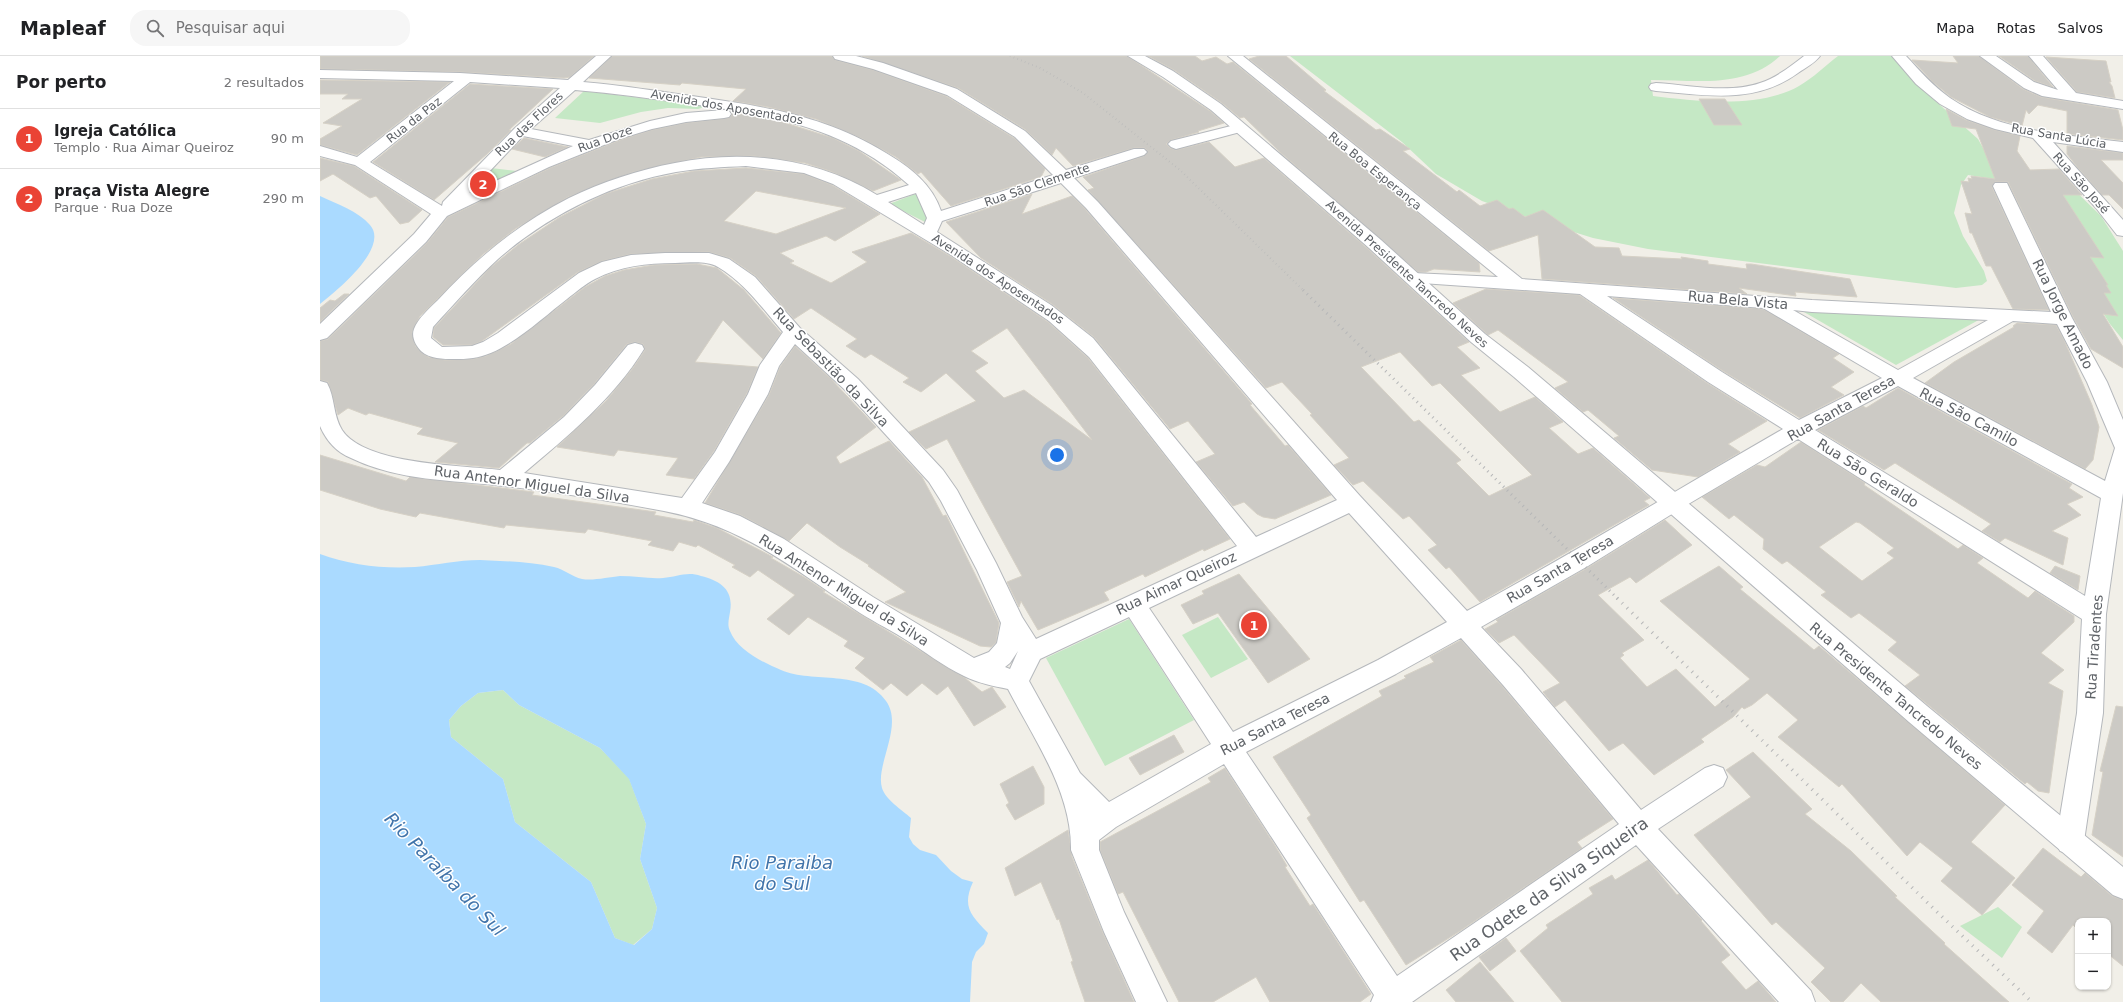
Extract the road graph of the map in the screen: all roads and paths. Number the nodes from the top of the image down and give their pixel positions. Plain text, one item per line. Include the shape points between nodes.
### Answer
1 (604, 56) edge
2 (840, 56) edge
3 (1135, 56) edge
4 (1235, 56) edge
5 (1813, 56) edge
6 (1899, 56) edge
7 (1987, 56) edge
8 (2036, 56) edge
9 (320, 74) edge
10 (467, 78) junction
11 (571, 84) junction
12 (1656, 86) dead end
13 (2072, 98) junction
14 (2123, 105) edge
15 (781, 115) junction
16 (1239, 128) junction
17 (520, 131) junction
18 (2038, 135) junction
19 (587, 144) junction
20 (1176, 144) dead end
21 (2123, 147) edge
22 (320, 151) edge
23 (1139, 152) dead end
24 (360, 162) junction
25 (1062, 176) junction
26 (2001, 186) dead end
27 (920, 187) junction
28 (875, 201) junction
29 (441, 213) junction
30 (932, 226) junction
31 (2123, 231) edge
32 (1412, 278) junction
33 (1517, 284) junction
34 (1584, 290) junction
35 (1764, 302) junction
36 (2011, 315) junction
37 (2063, 318) junction
38 (793, 332) junction
39 (320, 334) edge
40 (635, 349) dead end
41 (1896, 377) junction
42 (320, 388) edge
43 (1799, 429) junction
44 (2123, 444) edge
45 (2123, 453) edge
46 (504, 478) junction
47 (2112, 494) junction
48 (1352, 502) junction
49 (1672, 503) junction
50 (688, 507) junction
51 (1252, 547) junction
52 (1133, 603) junction
53 (2094, 614) junction
54 (1012, 623) junction
55 (1464, 623) junction
56 (1031, 652) junction
57 (974, 668) junction
58 (1016, 681) junction
59 (1229, 747) junction
60 (1714, 777) dead end
61 (1071, 782) junction
62 (1106, 818) junction
63 (1638, 827) junction
64 (1085, 837) junction
65 (2070, 841) junction
66 (2123, 885) edge
67 (1392, 1000) edge
68 (1152, 1002) edge
69 (1800, 1002) edge

1 - 11 street, Rua das Flores
2 - 25 street via 952,92 1020,134
3 - 16 street, Avenida Presidente Tancredo Neves via 1201,97
4 - 33 street, Rua Boa Esperança
5 - 12 street via 1782,77 1761,87 1724,91
6 - 18 street, Rua Santa Lúcia via 1925,87 1951,106 2001,126
7 - 13 street via 2029,85 2047,93
8 - 13 street
9 - 10 street, Avenida dos Aposentados
10 - 11 street, Avenida dos Aposentados
10 - 24 street, Rua da Paz
11 - 15 street, Avenida dos Aposentados via 651,93
11 - 17 street, Rua das Flores
13 - 14 street
15 - 19 street, Rua Doze via 730,114 685,117 647,124
15 - 27 street, Avenida dos Aposentados via 814,124 865,146 894,163
16 - 20 street
16 - 32 street, Avenida Presidente Tancredo Neves
17 - 19 street
17 - 29 street, Rua das Flores
18 - 21 street, Rua Santa Lúcia
18 - 31 street, Rua São José
19 - 29 street, Rua Doze
22 - 24 street
23 - 25 street, Rua São Clemente
24 - 29 street
25 - 30 street, Rua São Clemente
25 - 48 street via 1092,205
26 - 37 street, Rua Jorge Amado
27 - 28 street
27 - 30 street, Avenida dos Aposentados via 926,194
28 - 30 street, Rua Sebastião da Silva via 892,214
28 - 38 street, Rua Sebastião da Silva via 825,174 776,164 714,162 639,176 570,205 516,236 426,324 422,338 427,346 442,353 474,352 505,337 596,271 631,260 693,258 717,260 749,281
29 - 39 street via 420,238
30 - 51 street, Avenida dos Aposentados via 974,261 1070,326 1096,353
32 - 33 street, Rua Bela Vista
32 - 49 street, Avenida Presidente Tancredo Neves via 1478,338
33 - 34 street, Rua Bela Vista
34 - 35 street, Rua Bela Vista
34 - 43 street, Rua São Geraldo
35 - 36 street, Rua Bela Vista
35 - 41 street, Rua São Camilo
36 - 37 street, Rua Bela Vista
36 - 41 street, Rua Santa Teresa via 1923,365
37 - 44 street, Rua Jorge Amado via 2097,382
38 - 50 street via 770,365 758,394 722,457
38 - 54 street, Rua Sebastião da Silva via 851,384 936,476 988,569
40 - 46 street via 602,390 571,422
41 - 43 street, Rua Santa Teresa
41 - 47 street, Rua São Camilo
42 - 46 street, Rua Antenor Miguel da Silva via 334,435 357,453 407,467
43 - 49 street, Rua Santa Teresa
43 - 53 street, Rua São Geraldo
45 - 47 street, Rua Tiradentes
46 - 50 street, Rua Antenor Miguel da Silva
47 - 53 street, Rua Tiradentes
48 - 51 street, Rua Aimar Queiroz
48 - 55 street
49 - 55 street, Rua Santa Teresa via 1580,560
49 - 65 street, Rua Presidente Tancredo Neves
50 - 57 street, Rua Antenor Miguel da Silva via 754,533 786,550 860,601
51 - 52 street, Rua Aimar Queiroz
52 - 56 street, Rua Aimar Queiroz
52 - 59 street
53 - 65 street, Rua Tiradentes via 2090,713
54 - 56 street, Rua Sebastião da Silva
54 - 57 street via 1010,644 1004,654 990,663
55 - 59 street, Rua Santa Teresa via 1387,667
55 - 63 street
56 - 58 street
57 - 58 street, Rua Antenor Miguel da Silva
58 - 61 street
59 - 62 street, Rua Santa Teresa
59 - 67 street
60 - 63 street, Rua Odete da Silva Siqueira
61 - 62 street
61 - 64 street
62 - 64 street via 1090,828
63 - 67 street, Rua Odete da Silva Siqueira
63 - 69 street
64 - 68 street via 1085,850 1097,882
65 - 66 street, Rua Presidente Tancredo Neves

